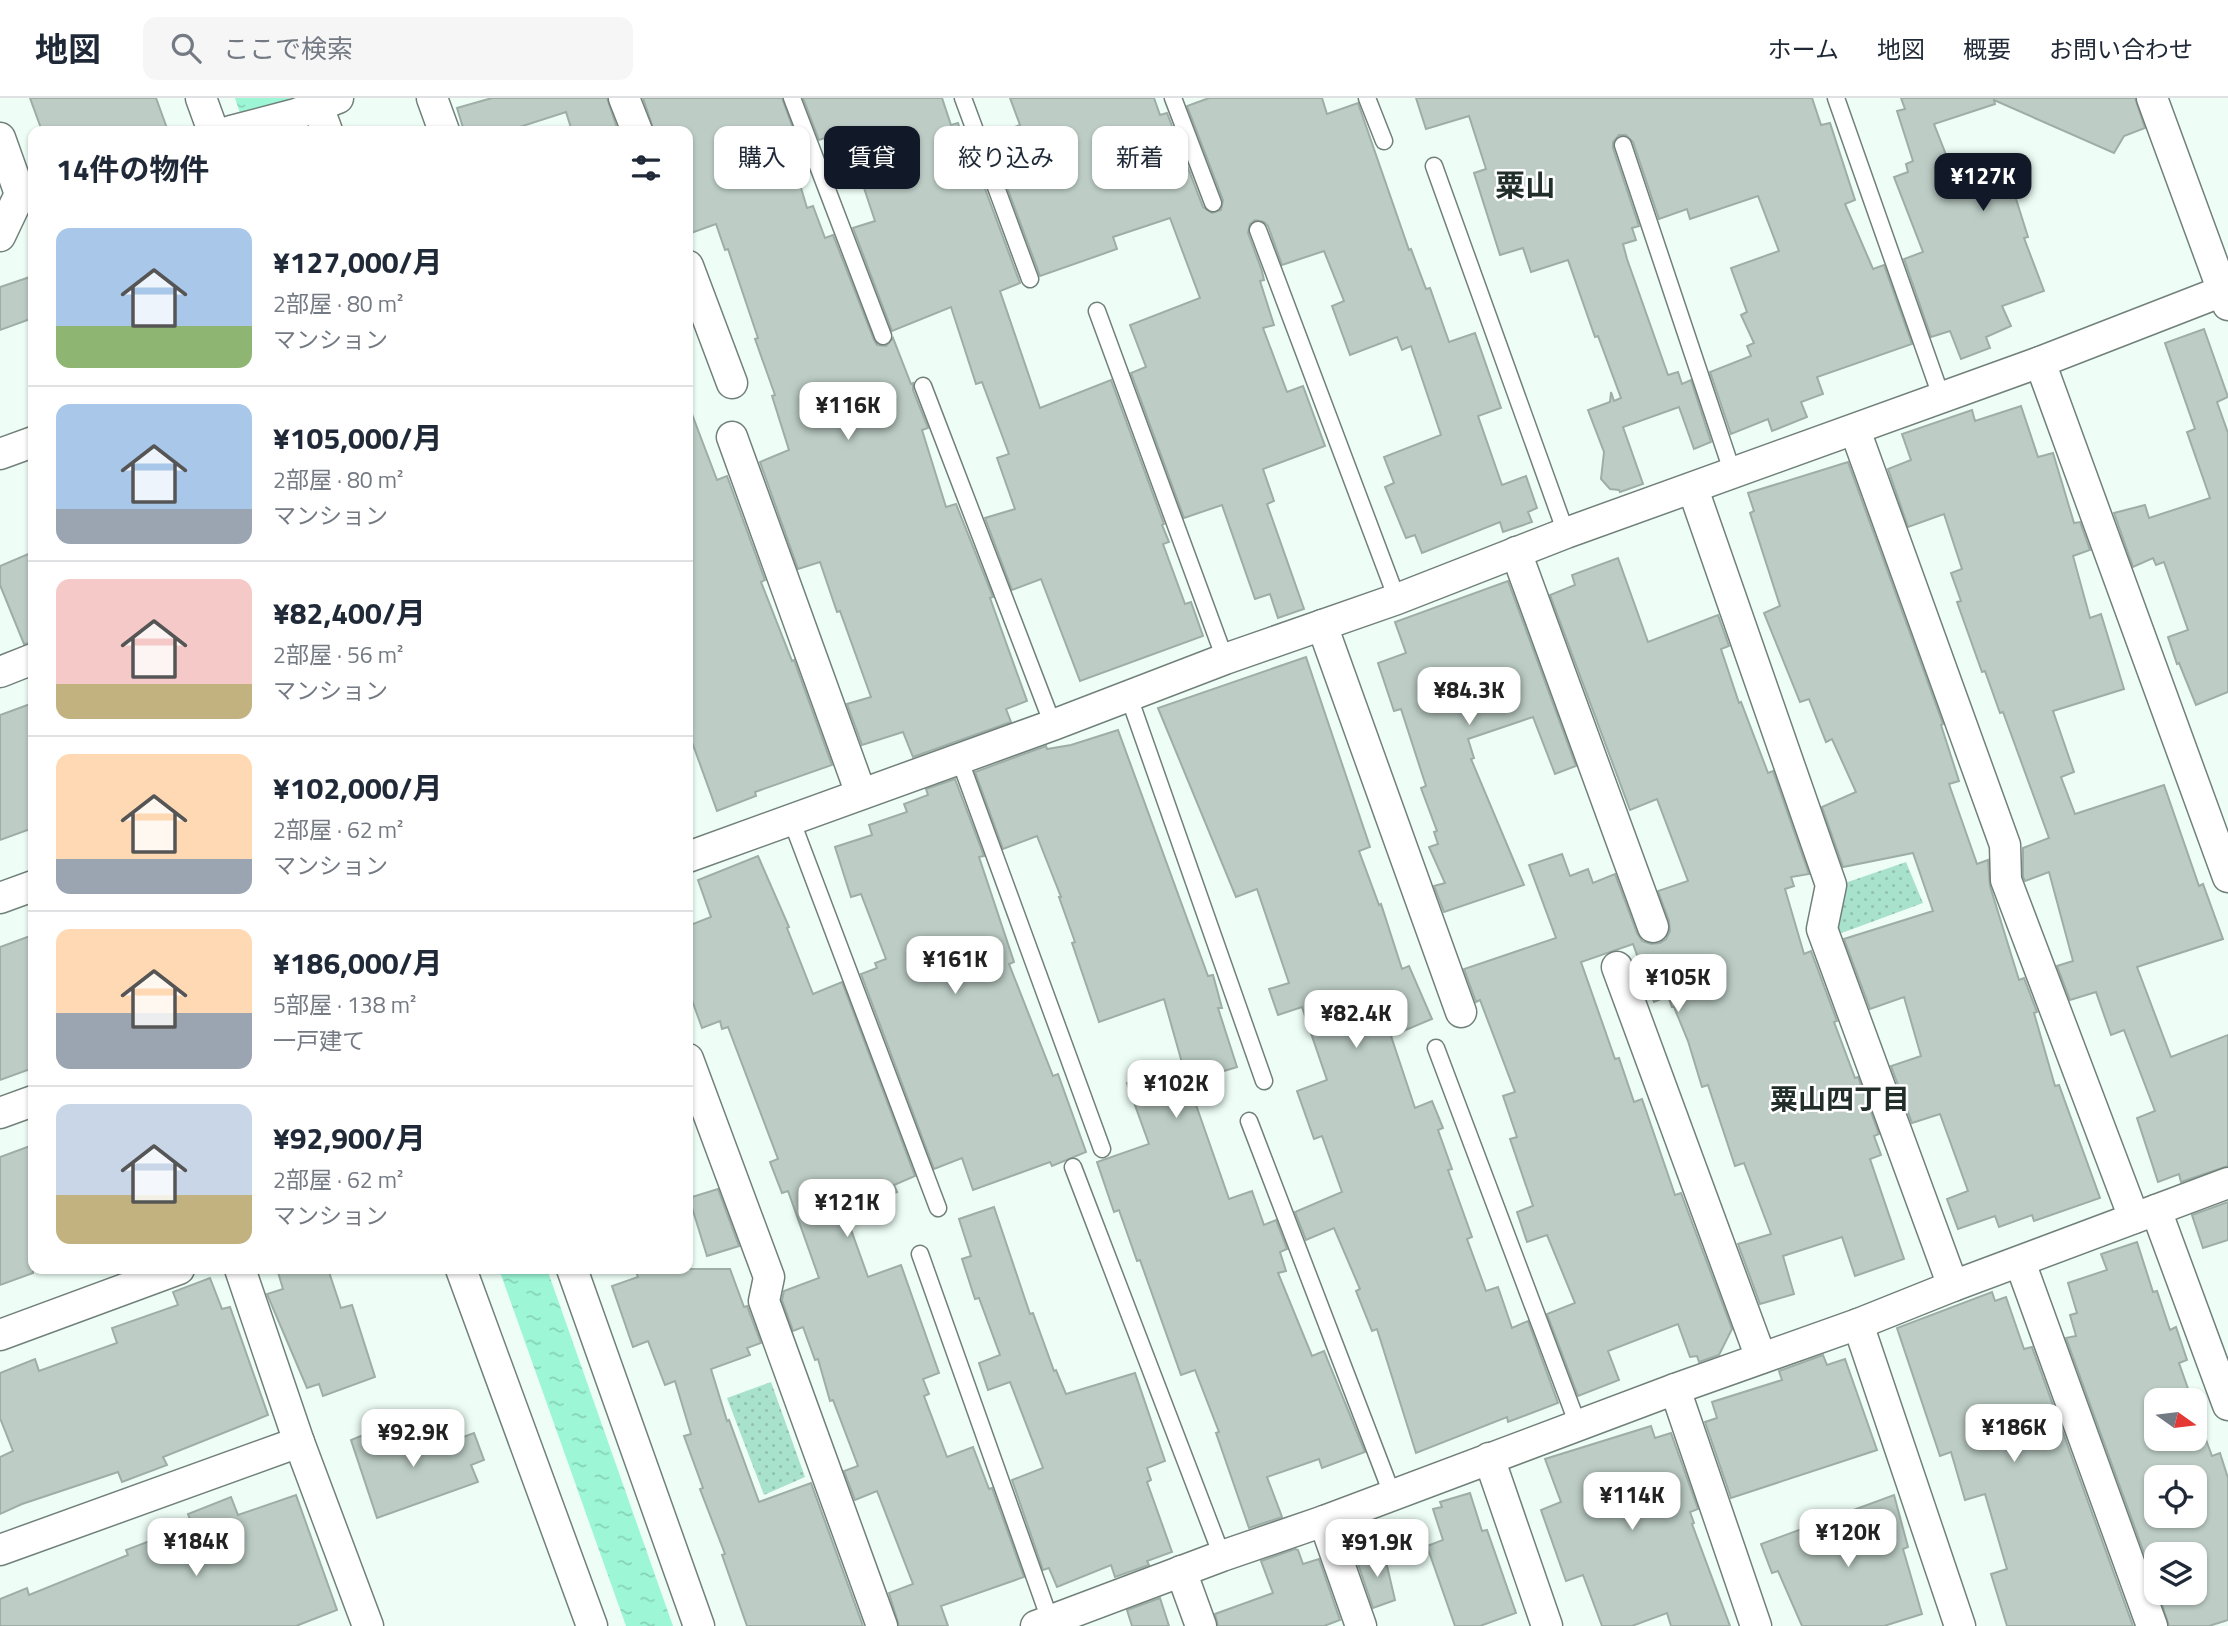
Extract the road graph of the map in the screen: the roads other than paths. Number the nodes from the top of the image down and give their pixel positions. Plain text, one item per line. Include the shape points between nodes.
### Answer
1 (201, 98) edge
2 (432, 98) edge
3 (624, 98) edge
4 (792, 98) edge
5 (964, 98) edge
6 (1173, 98) edge
7 (1367, 98) edge
8 (1836, 98) edge
9 (2152, 98) edge
10 (319, 109) edge
11 (224, 126) edge
12 (245, 126) edge
13 (442, 126) edge
14 (634, 126) edge
15 (0, 138) edge
16 (1384, 141) dead end
17 (1623, 145) dead end
18 (1434, 166) dead end
19 (1213, 203) dead end
20 (1258, 230) dead end
21 (0, 236) edge
22 (693, 279) edge
23 (1030, 279) dead end
24 (2226, 295) edge
25 (1097, 311) dead end
26 (883, 336) dead end
27 (2040, 362) junction
28 (732, 383) dead end
29 (923, 386) dead end
30 (1941, 396) junction
31 (1855, 430) junction
32 (732, 437) dead end
33 (28, 444) edge
34 (0, 454) edge
35 (1733, 474) junction
36 (1693, 489) junction
37 (1566, 533) junction
38 (1516, 552) junction
39 (1397, 599) junction
40 (1322, 625) junction
41 (1225, 659) junction
42 (28, 661) edge
43 (0, 672) edge
44 (1129, 697) junction
45 (1053, 725) junction
46 (959, 758) junction
47 (862, 794) junction
48 (791, 819) junction
49 (693, 854) edge
50 (2228, 877) edge
51 (28, 888) edge
52 (0, 898) edge
53 (1653, 927) dead end
54 (1617, 967) dead end
55 (1461, 1012) dead end
56 (1436, 1048) dead end
57 (693, 1072) edge
58 (1264, 1081) dead end
59 (28, 1103) edge
60 (0, 1113) edge
61 (1249, 1121) dead end
62 (1102, 1149) dead end
63 (1073, 1167) dead end
64 (2228, 1183) edge
65 (938, 1208) dead end
66 (2145, 1214) junction
67 (920, 1254) dead end
68 (2020, 1262) junction
69 (165, 1274) edge
70 (242, 1274) edge
71 (463, 1274) edge
72 (574, 1274) edge
73 (1953, 1286) junction
74 (1858, 1324) junction
75 (0, 1335) edge
76 (1761, 1358) junction
77 (1675, 1389) junction
78 (2228, 1405) edge
79 (1578, 1425) junction
80 (299, 1442) junction
81 (1489, 1458) junction
82 (1392, 1494) junction
83 (1324, 1521) junction
84 (0, 1550) edge
85 (1222, 1556) junction
86 (1181, 1572) junction
87 (1043, 1623) edge
88 (368, 1626) edge
89 (592, 1626) edge
90 (699, 1626) edge
91 (882, 1626) edge
92 (1201, 1626) edge
93 (1361, 1626) edge
94 (1547, 1626) edge
95 (1756, 1626) edge
96 (1961, 1626) edge
97 (2152, 1626) edge

1 - 11 street
2 - 13 street
3 - 14 street
4 - 26 lane
5 - 23 lane
6 - 19 lane
7 - 16 lane
8 - 30 lane
9 - 24 street
10 - 12 street
15 - 21 street via 20,194
17 - 35 lane
18 - 37 lane
20 - 39 lane
22 - 28 street
24 - 27 street
25 - 41 lane
27 - 30 street
27 - 50 street
29 - 45 lane
30 - 31 street
31 - 35 street
31 - 66 street via 2005,845 2006,880
32 - 47 street
33 - 34 street
35 - 36 street
36 - 37 street
36 - 73 street via 1831,885 1822,929
37 - 38 street
38 - 39 street
38 - 53 street
39 - 40 street
40 - 41 street
40 - 55 street
41 - 44 street
42 - 43 street
44 - 45 street
44 - 58 lane
45 - 46 street
46 - 47 street
46 - 62 lane
47 - 48 street
48 - 49 street
48 - 65 lane
51 - 52 street
54 - 76 street
56 - 79 lane
57 - 91 street via 769,1277 764,1301
59 - 60 street
61 - 82 lane
63 - 85 lane
64 - 66 street
66 - 68 street
66 - 78 street
67 - 87 lane
68 - 73 street
68 - 97 street
69 - 75 street
70 - 80 street
71 - 89 street
72 - 90 street
73 - 74 street
74 - 76 street
74 - 96 street
76 - 77 street
77 - 79 street
77 - 95 street
79 - 81 street
80 - 84 street
80 - 88 street
81 - 82 street
81 - 94 street
82 - 83 street
83 - 85 street
83 - 93 street
85 - 86 street
86 - 87 street
86 - 92 street

